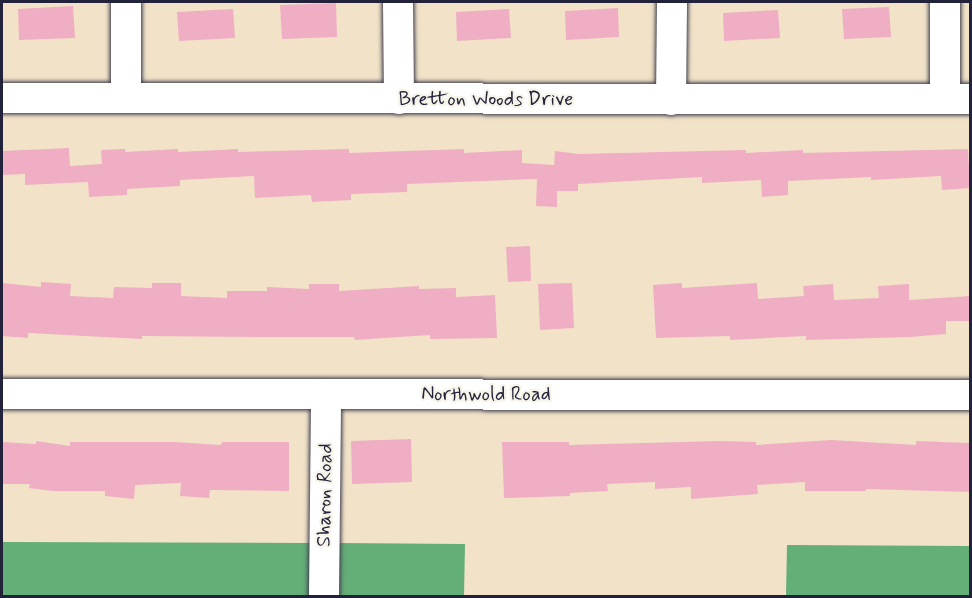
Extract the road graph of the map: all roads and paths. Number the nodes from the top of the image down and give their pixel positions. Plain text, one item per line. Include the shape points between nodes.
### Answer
1 (126, 2) edge
2 (398, 2) edge
3 (672, 2) edge
4 (945, 2) edge
5 (2, 98) edge
6 (126, 98) junction
7 (399, 99) junction
8 (958, 99) edge
9 (671, 100) junction
10 (2, 394) edge
11 (326, 394) junction
12 (970, 395) edge
13 (324, 597) edge

1 - 6 street
2 - 7 street
3 - 9 street
4 - 8 street
5 - 6 street, Bretton Woods Drive
6 - 7 street, Bretton Woods Drive
7 - 9 street, Bretton Woods Drive
8 - 9 street, Bretton Woods Drive
10 - 11 street, Northwold Road
11 - 12 street, Northwold Road
11 - 13 street, Sharon Road

